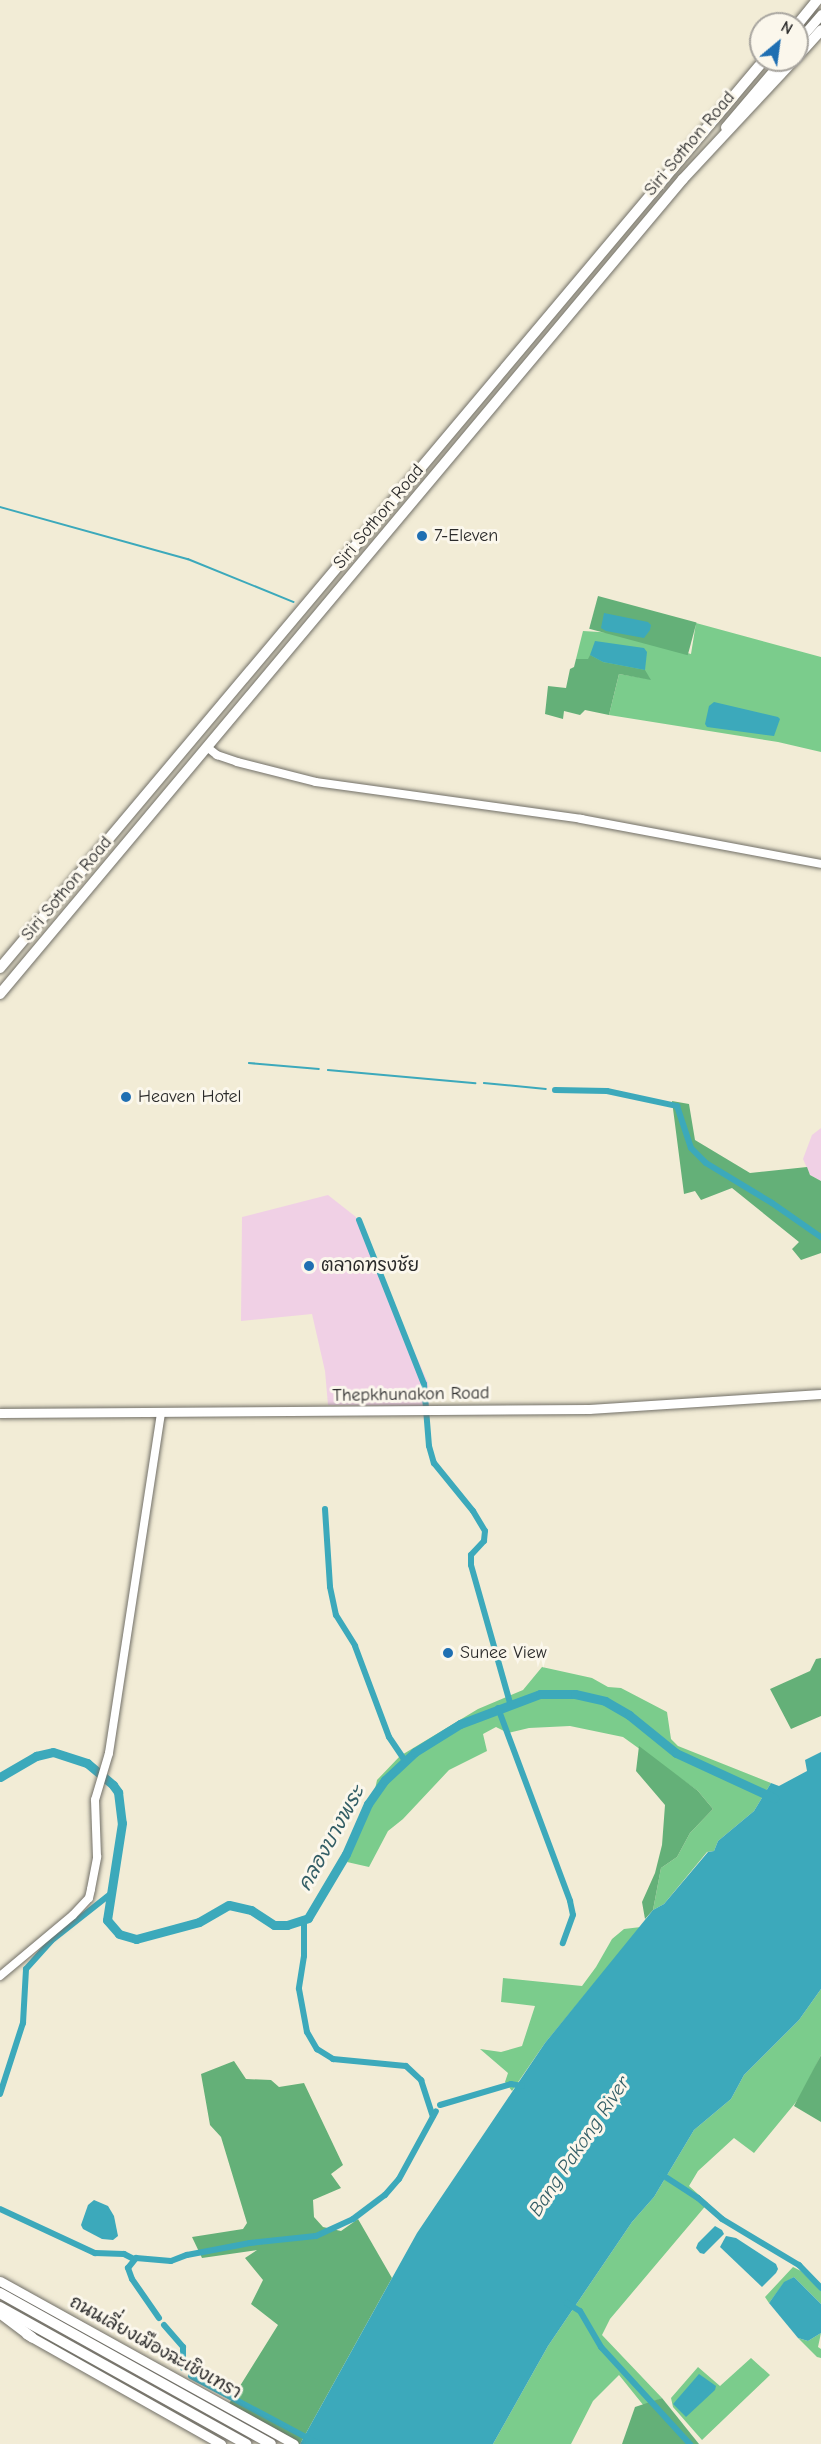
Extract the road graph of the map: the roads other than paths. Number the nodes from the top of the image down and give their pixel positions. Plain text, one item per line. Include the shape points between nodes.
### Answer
1 (819, 0) edge
2 (808, 12) edge
3 (821, 14) edge
4 (809, 28) edge
5 (821, 30) edge
6 (809, 43) edge
7 (754, 72) edge
8 (772, 72) edge
9 (783, 72) edge
10 (705, 154) junction
11 (207, 747) junction
12 (108, 839) junction
13 (121, 850) junction
14 (821, 864) edge
15 (0, 968) edge
16 (0, 994) edge
17 (821, 1394) edge
18 (0, 1413) edge
19 (161, 1413) junction
20 (0, 1976) edge
21 (0, 2281) edge
22 (0, 2293) edge
23 (0, 2307) edge
24 (0, 2313) edge
25 (0, 2319) edge
26 (32, 2337) junction
27 (202, 2398) junction
28 (220, 2444) edge
29 (246, 2444) edge
30 (271, 2444) edge
31 (294, 2444) edge

1 - 2 highway
3 - 4 main road
5 - 6 highway
7 - 12 highway, Siri Sothon Road
8 - 10 main road, Siri Sothon Road
9 - 10 highway
10 - 11 highway, Siri Sothon Road
11 - 13 highway, Siri Sothon Road
11 - 14 street via 237,762 316,782 581,819
12 - 13 highway
12 - 15 highway, Siri Sothon Road
13 - 16 highway, Siri Sothon Road
17 - 19 main road, Thepkhunakon Road via 588,1409
18 - 19 main road, Thepkhunakon Road
19 - 20 street via 108,1758 95,1800 97,1857 89,1898
21 - 27 main road, ถนนเลี่ยงเมืองฉะเชิงเทรา
22 - 27 highway, ถนนเลี่ยงเมืองฉะเชิงเทรา
23 - 29 highway
24 - 26 highway
25 - 26 main road
26 - 28 main road
27 - 30 highway, ถนนเลี่ยงเมืองฉะเชิงเทรา
27 - 31 main road, ถนนเลี่ยงเมืองฉะเชิงเทรา

